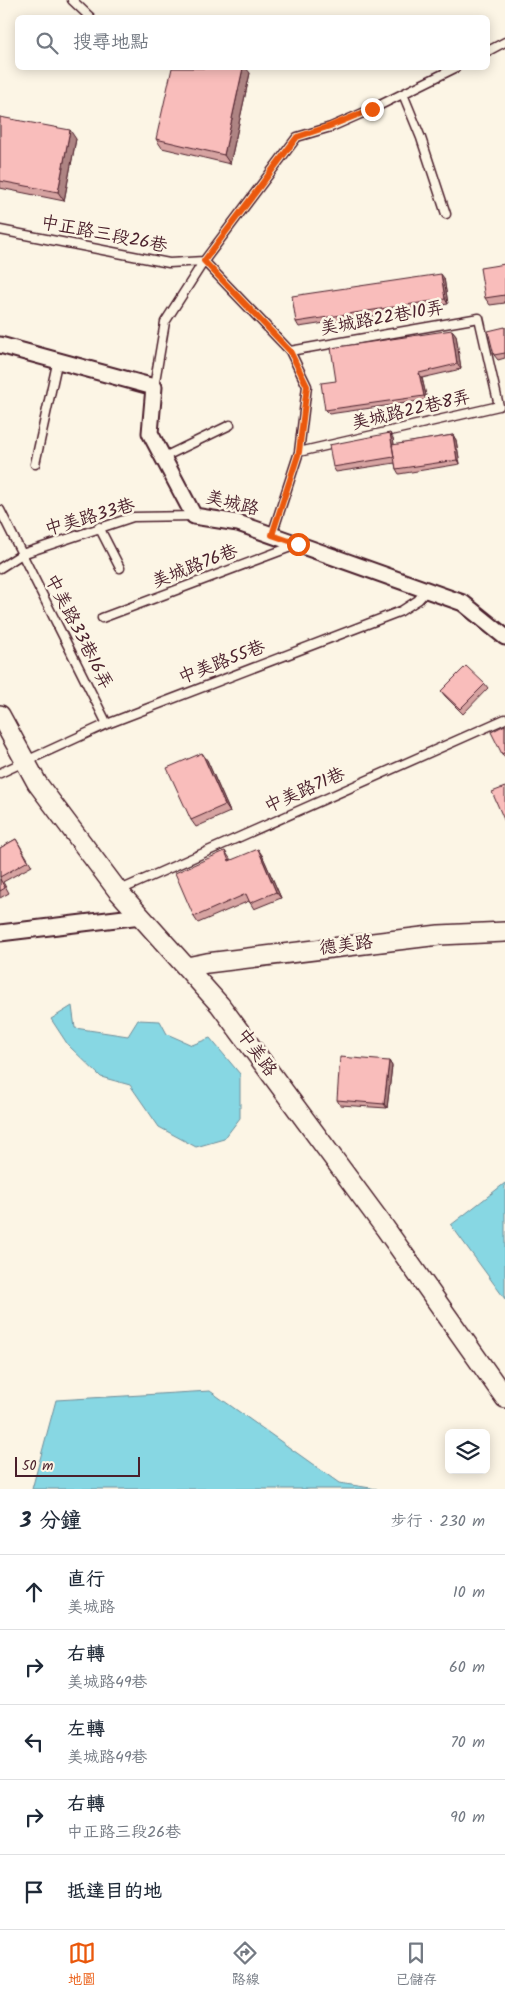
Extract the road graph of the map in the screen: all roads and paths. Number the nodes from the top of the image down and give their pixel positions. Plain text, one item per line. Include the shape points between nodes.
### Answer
1 (72, 0) edge
2 (88, 15) edge
3 (505, 42) edge
4 (490, 50) edge
5 (451, 70) edge
6 (404, 94) junction
7 (446, 214) dead end
8 (0, 230) edge
9 (204, 261) junction
10 (479, 318) joint
11 (0, 345) edge
12 (290, 351) junction
13 (58, 360) junction
14 (154, 387) junction
15 (230, 425) dead end
16 (299, 452) junction
17 (164, 457) junction
18 (36, 464) dead end
19 (0, 510) edge
20 (194, 516) junction
21 (99, 527) junction
22 (272, 535) junction
23 (298, 544) junction
24 (22, 554) junction
25 (0, 568) edge
26 (120, 568) dead end
27 (428, 590) junction
28 (102, 618) dead end
29 (505, 637) edge
30 (0, 715) edge
31 (505, 719) edge
32 (108, 724) junction
33 (25, 761) junction
34 (0, 773) edge
35 (118, 891) junction
36 (141, 916) junction
37 (505, 932) edge
38 (0, 933) edge
39 (187, 968) junction
40 (505, 1398) edge

1 - 2 lane
3 - 4 lane
5 - 6 lane
6 - 7 lane
6 - 9 lane via 297,137
8 - 9 lane, 中正路三段26巷 via 168,263
9 - 12 lane
9 - 14 lane via 165,322
10 - 12 lane, 美城路22巷10弄
10 - 16 lane, 美城路22巷8弄 via 499,406
11 - 13 street
12 - 16 lane via 307,386
13 - 14 street
13 - 18 lane
14 - 17 street, 美城路 via 150,433
15 - 17 lane
16 - 22 lane
17 - 20 street, 美城路
19 - 24 lane, 中美路33巷16弄
20 - 21 lane, 中美路33巷 via 133,517
20 - 22 street, 美城路 via 238,523
21 - 24 lane, 中美路33巷
21 - 26 lane
22 - 23 street, 美城路
23 - 27 street, 美城路
23 - 28 lane, 美城路76巷
24 - 25 lane, 中美路33巷
24 - 32 lane, 中美路33巷16弄
27 - 29 street, 美城路 via 463,603
27 - 32 lane, 中美路55巷 via 401,611
30 - 33 street, 中美路
31 - 35 lane, 中美路71巷
32 - 33 lane, 中美路55巷
33 - 34 lane, 中美路55巷
33 - 35 street, 中美路 via 37,783
35 - 36 street, 中美路
36 - 38 street
36 - 39 street, 中美路
37 - 39 street, 德美路 via 439,935
39 - 40 street, 中美路 via 220,1004

